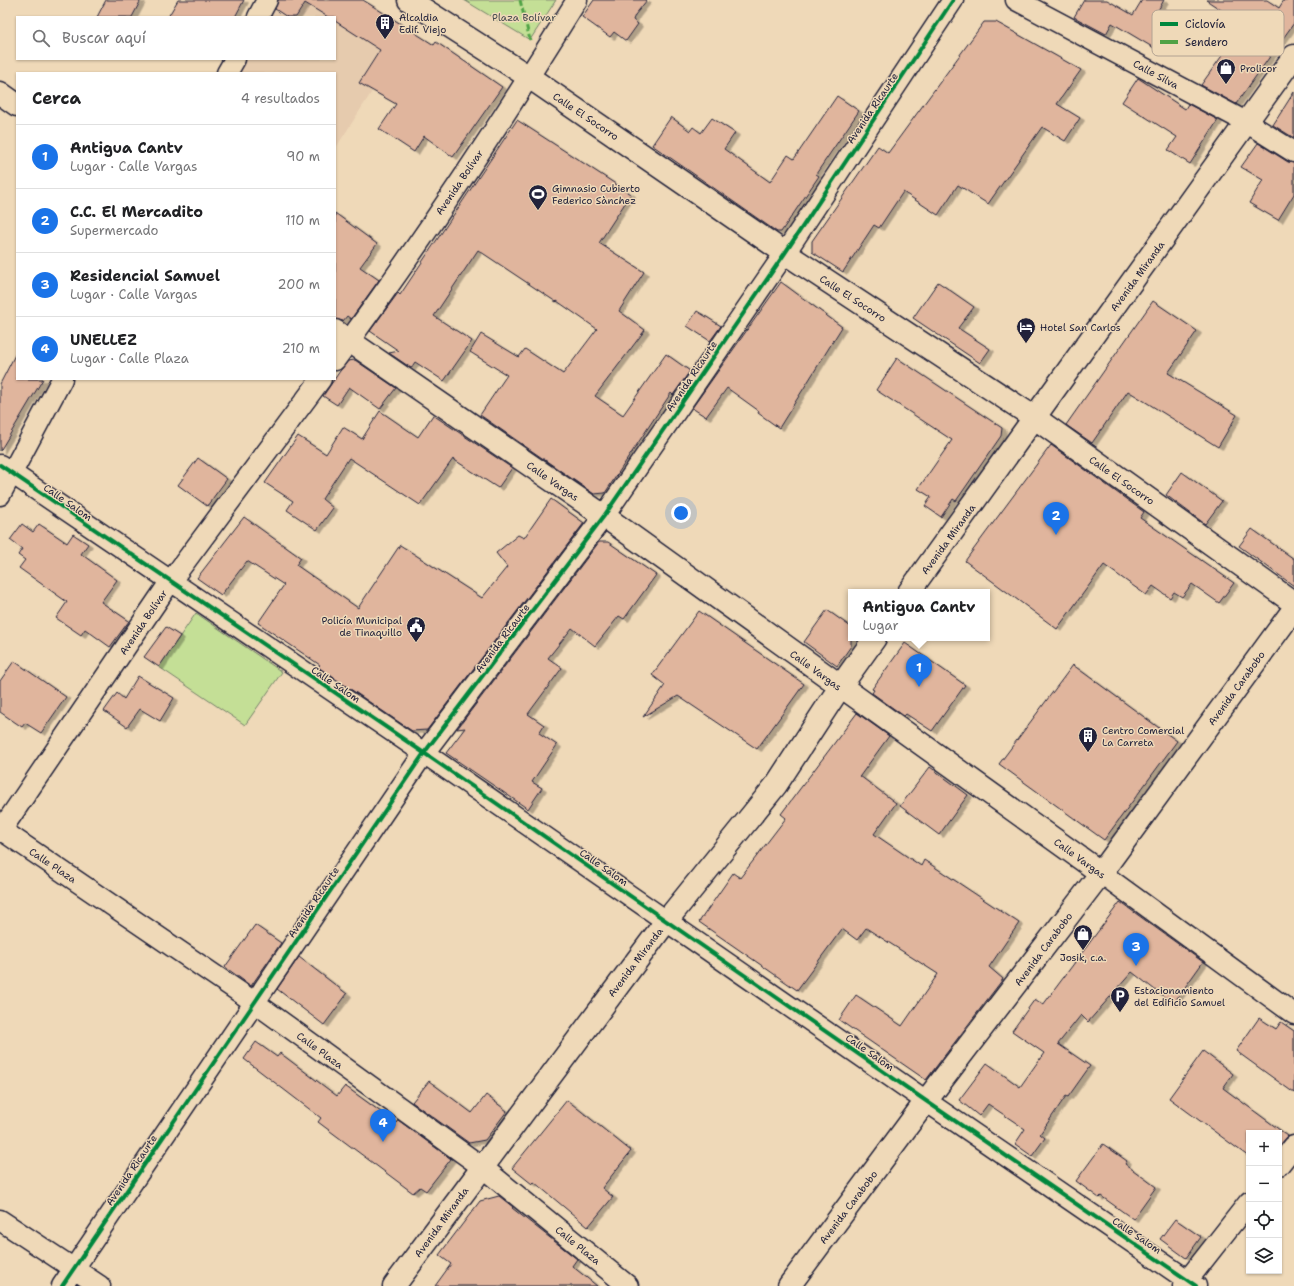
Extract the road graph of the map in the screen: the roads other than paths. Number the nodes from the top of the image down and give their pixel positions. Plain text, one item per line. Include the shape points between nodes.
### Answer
1 (267, 0) edge
2 (409, 0) edge
3 (577, 0) edge
4 (953, 0) edge
5 (1016, 0) edge
6 (259, 16) edge
7 (1294, 56) edge
8 (234, 60) edge
9 (228, 72) edge
10 (529, 78) junction
11 (0, 93) edge
12 (16, 104) edge
13 (1246, 122) junction
14 (1294, 152) edge
15 (785, 253) junction
16 (342, 336) edge
17 (336, 357) edge
18 (61, 380) edge
19 (320, 380) edge
20 (1035, 418) junction
21 (6, 469) edge
22 (0, 495) edge
23 (604, 516) junction
24 (170, 582) junction
25 (911, 589) edge
26 (1294, 603) edge
27 (1294, 609) edge
28 (873, 641) edge
29 (840, 687) junction
30 (424, 753) junction
31 (0, 830) edge
32 (1101, 873) junction
33 (667, 920) junction
34 (254, 1002) junction
35 (1294, 1014) edge
36 (926, 1102) junction
37 (1294, 1146) edge
38 (1282, 1160) edge
39 (482, 1167) junction
40 (1246, 1206) edge
41 (0, 1220) edge
42 (74, 1268) junction
43 (1189, 1284) edge
44 (62, 1286) edge
45 (100, 1286) edge
46 (394, 1286) edge
47 (628, 1286) edge
48 (789, 1286) edge

1 - 6 street
2 - 10 street, Calle El Socorro
3 - 10 street, Avenida Bolívar
4 - 15 street, Avenida Ricaurte
5 - 13 street, Calle Silva
7 - 13 street, Avenida Miranda
8 - 9 street
10 - 15 street, Calle El Socorro
10 - 16 street, Avenida Bolívar via 429,228
11 - 12 street
13 - 14 street, Calle Silva
13 - 20 street, Avenida Miranda
15 - 20 street, Calle El Socorro
15 - 23 street, Avenida Ricaurte
16 - 17 street, Avenida Bolívar
16 - 23 street, Calle Vargas
18 - 21 street
19 - 24 street, Avenida Bolívar
20 - 25 street, Avenida Miranda
20 - 26 street, Calle El Socorro
21 - 22 street
21 - 24 street, Calle Salom
23 - 29 street, Calle Vargas
23 - 30 street, Avenida Ricaurte
24 - 30 street, Calle Salom
24 - 31 street, Avenida Bolívar
27 - 32 street, Avenida Carabobo
28 - 29 street, Avenida Miranda
29 - 32 street, Calle Vargas
29 - 33 street, Avenida Miranda via 776,785
30 - 33 street, Calle Salom
30 - 34 street, Avenida Ricaurte
31 - 34 street, Calle Plaza
32 - 35 street, Calle Vargas
32 - 36 street, Avenida Carabobo
33 - 36 street, Calle Salom
33 - 39 street, Avenida Miranda
34 - 39 street, Calle Plaza
34 - 42 street, Avenida Ricaurte
36 - 43 street, Calle Salom
36 - 48 street, Avenida Carabobo
37 - 38 street
39 - 46 street, Avenida Miranda
39 - 47 street, Calle Plaza
40 - 43 street
41 - 42 street
42 - 44 street, Avenida Ricaurte
42 - 45 street

